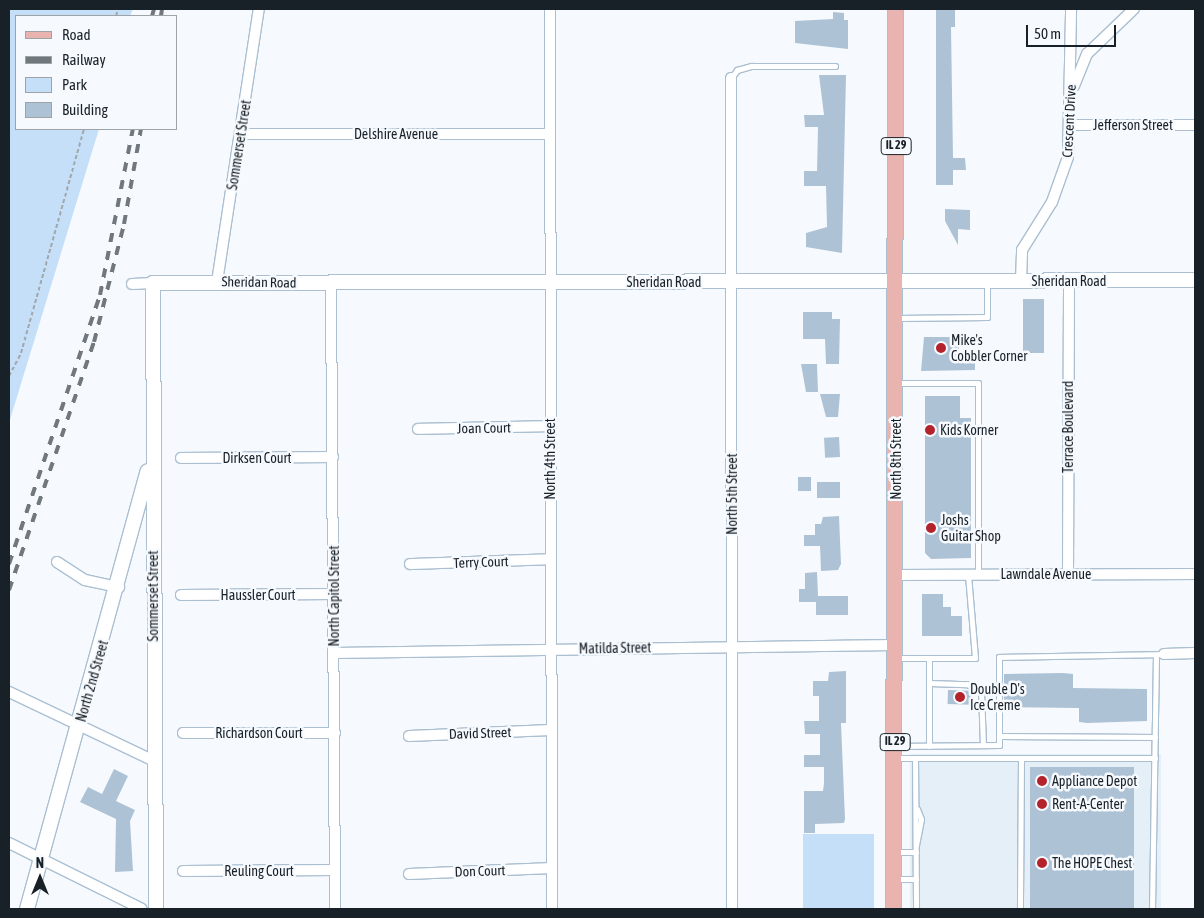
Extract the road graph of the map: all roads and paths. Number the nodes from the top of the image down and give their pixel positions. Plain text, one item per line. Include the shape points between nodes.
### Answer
1 (259, 9) edge
2 (550, 9) edge
3 (895, 9) edge
4 (1071, 9) edge
5 (1134, 9) edge
6 (835, 66) dead end
7 (731, 78) joint
8 (1072, 99) junction
9 (1071, 125) junction
10 (1195, 125) edge
11 (84, 130) edge
12 (241, 134) junction
13 (550, 134) junction
14 (1195, 280) edge
15 (1021, 281) junction
16 (1069, 281) junction
17 (217, 282) junction
18 (550, 282) junction
19 (731, 282) junction
20 (897, 282) junction
21 (987, 282) junction
22 (153, 283) junction
23 (331, 283) junction
24 (132, 284) dead end
25 (897, 318) junction
26 (9, 376) edge
27 (897, 383) junction
28 (550, 426) junction
29 (418, 429) dead end
30 (153, 452) junction
31 (333, 457) junction
32 (181, 458) dead end
33 (551, 559) junction
34 (58, 562) dead end
35 (410, 564) dead end
36 (973, 574) junction
37 (1068, 574) junction
38 (1195, 574) edge
39 (896, 575) junction
40 (119, 587) junction
41 (334, 594) junction
42 (181, 595) dead end
43 (732, 647) junction
44 (550, 649) junction
45 (896, 652) junction
46 (334, 653) junction
47 (1195, 653) edge
48 (1160, 655) junction
49 (929, 658) junction
50 (929, 683) junction
51 (9, 692) edge
52 (79, 727) junction
53 (551, 730) junction
54 (182, 733) dead end
55 (335, 733) junction
56 (409, 736) dead end
57 (999, 736) junction
58 (1156, 738) junction
59 (984, 745) junction
60 (929, 746) junction
61 (895, 752) junction
62 (915, 758) junction
63 (1021, 758) junction
64 (1156, 758) junction
65 (154, 761) junction
66 (9, 843) edge
67 (916, 850) junction
68 (893, 852) junction
69 (42, 859) junction
70 (552, 868) junction
71 (334, 870) junction
72 (183, 871) dead end
73 (409, 874) dead end
74 (893, 879) junction
75 (916, 879) junction
76 (27, 909) edge
77 (142, 909) edge
78 (156, 909) edge
79 (335, 909) edge
80 (552, 909) edge
81 (732, 909) edge
82 (893, 909) edge
83 (916, 909) edge
84 (1020, 909) edge
85 (1152, 909) edge

1 - 12 street, Sommerset Street
2 - 13 street, North 4th Street
3 - 20 main road, North 8th Street / IL 29
4 - 8 street, Crescent Drive
5 - 8 street via 1087,54
6 - 7 lane via 751,66 737,70
7 - 19 street, North 5th Street
8 - 9 street, Crescent Drive
9 - 10 street, Jefferson Street
9 - 15 street, Crescent Drive via 1060,184 1022,250
11 - 26 path via 20,354
12 - 13 street, Delshire Avenue
12 - 17 street, Sommerset Street
13 - 18 street, North 4th Street
14 - 16 main road, Sheridan Road
15 - 16 main road, Sheridan Road
15 - 21 main road, Sheridan Road
16 - 37 street, Terrace Boulevard
17 - 22 main road, Sheridan Road
17 - 23 main road, Sheridan Road
18 - 19 main road, Sheridan Road
18 - 23 main road, Sheridan Road
18 - 28 street, North 4th Street
19 - 20 main road, Sheridan Road
19 - 43 street, North 5th Street
20 - 21 main road, Sheridan Road
20 - 25 main road, North 8th Street / IL 29
21 - 25 lane via 987,317
22 - 24 street, Sheridan Road
22 - 30 main road, Sommerset Street
23 - 31 street, North Capitol Street
25 - 27 main road, North 8th Street / IL 29
27 - 36 lane via 978,383
27 - 39 main road, North 8th Street / IL 29
28 - 29 street, Joan Court
28 - 33 street, North 4th Street
30 - 40 main road, North 2nd Street
30 - 65 main road, Sommerset Street
31 - 32 street, Dirksen Court
31 - 41 street, North Capitol Street
33 - 35 street, Terry Court
33 - 44 street, North 4th Street
34 - 40 street via 85,580
36 - 37 street, Lawndale Avenue
36 - 39 street, Lawndale Avenue
36 - 49 lane via 975,658
37 - 38 street, Lawndale Avenue
39 - 45 main road, North 8th Street / IL 29
40 - 52 main road, North 2nd Street
41 - 42 street, Haussler Court
41 - 46 street, North Capitol Street
43 - 44 street, Matilda Street
43 - 45 street, Matilda Street
43 - 81 street, North 5th Street
44 - 46 street, Matilda Street
44 - 53 street, North 4th Street
45 - 49 lane
45 - 61 main road, North 8th Street / IL 29
46 - 55 street, North Capitol Street
47 - 48 street
48 - 57 lane via 999,657
48 - 58 lane
49 - 50 lane
50 - 59 lane via 967,684 982,691
50 - 60 lane
51 - 52 street
52 - 65 street
52 - 69 main road, North 2nd Street
53 - 56 street, David Street
53 - 70 street, North 4th Street
54 - 55 street, Richardson Court
55 - 71 street, North Capitol Street
57 - 58 lane
57 - 59 lane via 999,745
58 - 64 lane
59 - 60 lane
60 - 61 lane
61 - 62 lane
61 - 68 main road, North 8th Street / IL 29
62 - 63 lane
62 - 67 lane
63 - 64 lane
63 - 84 lane
64 - 85 lane
65 - 78 main road, Sommerset Street
66 - 69 street
67 - 68 lane
67 - 75 lane
68 - 74 main road, North 8th Street / IL 29
69 - 76 main road, North 2nd Street
69 - 77 street
70 - 73 street, Don Court
70 - 80 street, North 4th Street
71 - 72 street, Reuling Court
71 - 79 street, North Capitol Street
74 - 75 lane
74 - 82 main road, North 8th Street / IL 29
75 - 83 lane

